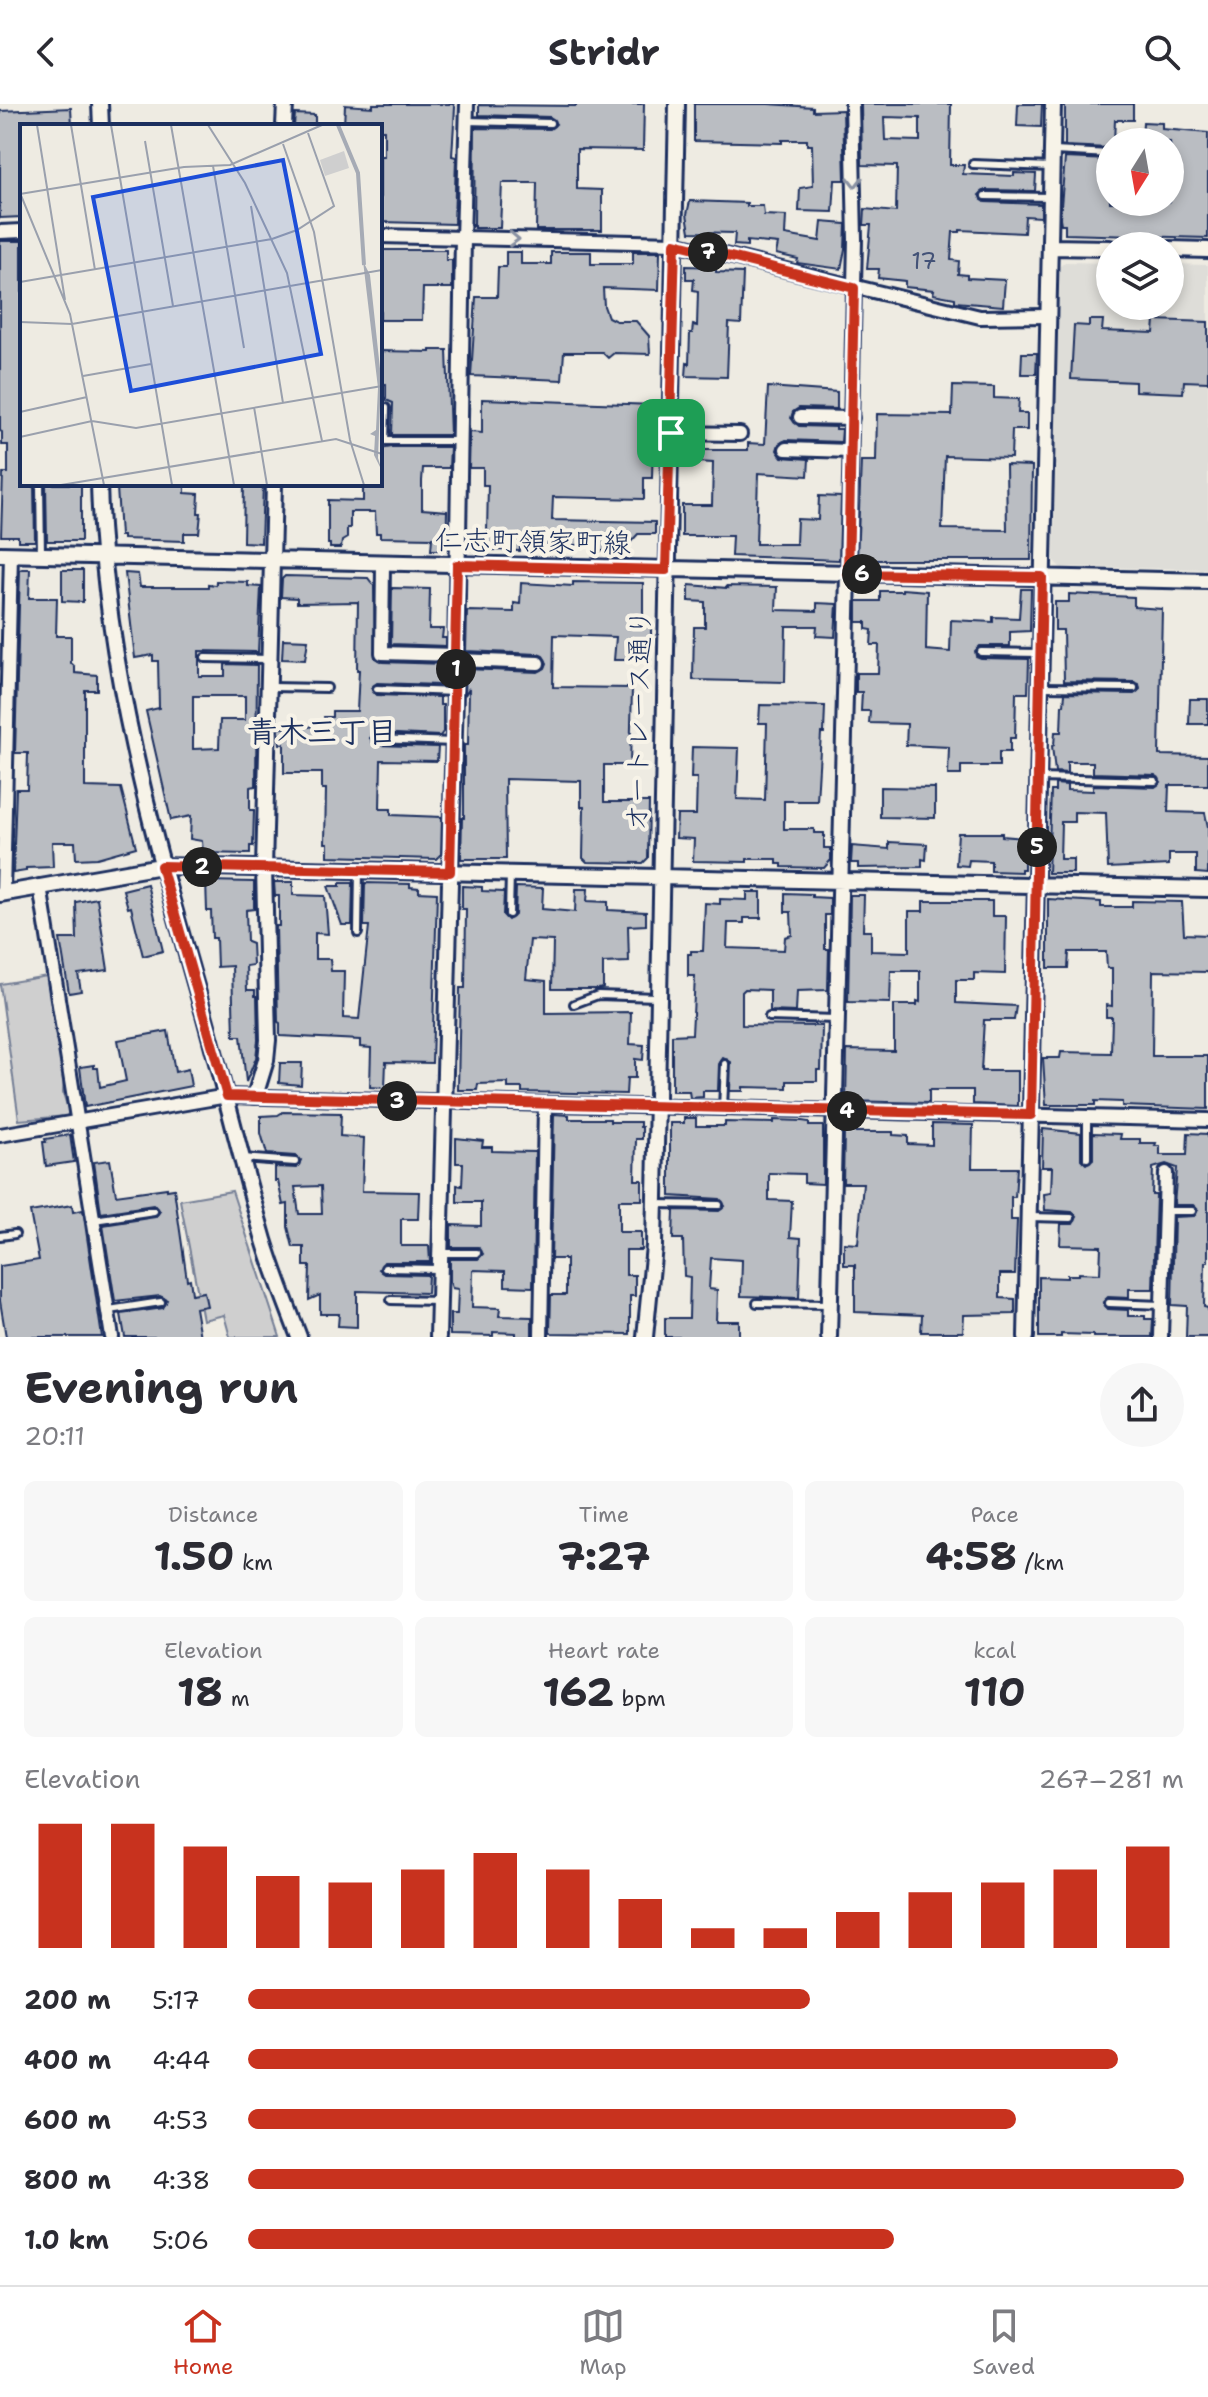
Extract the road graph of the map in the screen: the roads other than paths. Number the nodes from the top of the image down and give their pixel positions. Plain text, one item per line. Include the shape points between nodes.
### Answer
1 (100, 104) edge
2 (285, 104) edge
3 (467, 104) edge
4 (677, 104) edge
5 (852, 104) edge
6 (1053, 104) edge
7 (466, 121) junction
8 (550, 123) dead end
9 (101, 124) edge
10 (284, 124) edge
11 (1052, 151) junction
12 (1096, 153) edge
13 (973, 164) dead end
14 (1051, 167) junction
15 (985, 196) dead end
16 (1050, 197) junction
17 (20, 231) edge
18 (0, 232) edge
19 (382, 236) edge
20 (463, 238) junction
21 (675, 243) junction
22 (1050, 247) junction
23 (1096, 248) edge
24 (1184, 249) edge
25 (1208, 250) edge
26 (854, 288) junction
27 (1048, 316) junction
28 (386, 408) dead end
29 (800, 417) dead end
30 (852, 418) junction
31 (671, 433) junction
32 (740, 434) dead end
33 (460, 441) junction
34 (786, 449) dead end
35 (851, 451) junction
36 (40, 486) edge
37 (99, 486) edge
38 (274, 486) edge
39 (5, 554) edge
40 (41, 554) junction
41 (102, 555) junction
42 (271, 561) junction
43 (383, 564) junction
44 (457, 565) junction
45 (666, 570) junction
46 (848, 574) junction
47 (1042, 577) junction
48 (1208, 581) edge
49 (981, 652) dead end
50 (1041, 653) junction
51 (205, 658) dead end
52 (456, 658) junction
53 (269, 659) junction
54 (538, 663) dead end
55 (268, 687) junction
56 (1040, 687) junction
57 (327, 688) dead end
58 (1134, 688) dead end
59 (377, 689) dead end
60 (455, 692) junction
61 (376, 739) dead end
62 (453, 742) junction
63 (1038, 778) junction
64 (1155, 781) dead end
65 (161, 866) junction
66 (264, 868) junction
67 (359, 870) junction
68 (450, 872) junction
69 (510, 873) junction
70 (662, 877) junction
71 (839, 881) junction
72 (40, 886) junction
73 (1036, 886) junction
74 (1208, 889) edge
75 (2, 893) edge
76 (509, 914) dead end
77 (358, 933) dead end
78 (659, 997) junction
79 (574, 1004) dead end
80 (769, 1017) dead end
81 (836, 1019) junction
82 (725, 1064) dead end
83 (227, 1096) junction
84 (255, 1096) junction
85 (442, 1102) junction
86 (545, 1105) junction
87 (656, 1108) junction
88 (723, 1109) junction
89 (834, 1110) junction
90 (1031, 1115) junction
91 (1087, 1116) junction
92 (1208, 1120) edge
93 (77, 1123) junction
94 (0, 1135) edge
95 (243, 1158) junction
96 (1087, 1158) dead end
97 (295, 1162) dead end
98 (1166, 1173) dead end
99 (655, 1204) junction
100 (719, 1205) dead end
101 (154, 1211) dead end
102 (1165, 1211) junction
103 (1192, 1211) dead end
104 (1028, 1217) junction
105 (1071, 1218) dead end
106 (93, 1221) junction
107 (15, 1234) dead end
108 (0, 1236) edge
109 (439, 1253) junction
110 (477, 1253) dead end
111 (385, 1268) dead end
112 (439, 1269) junction
113 (391, 1300) dead end
114 (439, 1301) junction
115 (161, 1302) dead end
116 (757, 1303) dead end
117 (1109, 1303) dead end
118 (830, 1304) junction
119 (1162, 1305) junction
120 (107, 1310) junction
121 (112, 1337) edge
122 (299, 1337) edge
123 (438, 1337) edge
124 (541, 1337) edge
125 (645, 1337) edge
126 (829, 1337) edge
127 (1026, 1337) edge
128 (1161, 1337) edge

1 - 9 street
2 - 10 street
3 - 7 street
4 - 21 street, オートレース通り
5 -> 26 street
6 - 11 street
7 - 8 lane
7 - 20 street
11 - 12 lane
11 - 14 street
13 - 14 lane
14 - 16 street
15 - 16 lane
16 - 22 street
17 - 18 street
19 - 20 street
20 -> 21 street
20 - 33 street
21 - 26 street
21 - 31 street, オートレース通り
22 - 23 street
22 - 27 street
24 - 25 street
26 - 27 street via 980,317
26 - 30 street
27 - 47 street
28 - 33 lane via 385,441
29 - 30 street
30 - 35 street
31 - 32 street
31 - 45 street, オートレース通り
33 - 44 street
34 - 35 street
35 - 46 street
36 - 40 lane
37 - 41 street
38 - 42 street
39 - 40 street, 仁志町領家町線
39 - 75 street
40 - 41 street, 仁志町領家町線
41 - 42 street, 仁志町領家町線
41 - 65 street via 122,691
42 - 43 street, 仁志町領家町線
42 - 53 street
43 - 44 street, 仁志町領家町線
43 - 52 street via 382,653
44 - 45 street, 仁志町領家町線
44 - 52 street
45 - 46 street, 仁志町領家町線
45 - 70 street, オートレース通り
46 - 47 street, 仁志町領家町線
46 - 71 street
47 - 48 street, 仁志町領家町線
47 - 50 street
49 - 50 lane
50 - 56 street
51 - 53 lane
52 - 54 street
52 - 60 street
53 - 55 street
55 - 57 lane
55 - 66 street
56 - 58 lane
56 - 63 street
59 - 60 lane
60 - 62 street
61 - 62 lane
62 - 68 street
63 - 64 lane
63 - 73 street
65 - 66 street
65 - 72 street
65 - 83 street
66 - 67 street
66 - 84 street via 268,1040
67 - 68 street
67 - 77 lane
68 - 69 street
68 - 85 street
69 - 70 street
69 - 76 lane
70 - 71 street
70 - 78 street, オートレース通り
71 - 73 street
71 - 81 street
72 - 75 street
72 - 93 street
73 - 74 street
73 - 90 street
78 - 79 lane via 598,995
78 - 87 street, オートレース通り
80 - 81 lane
81 - 89 street
82 - 88 lane
83 - 84 street
83 - 93 street
83 - 95 street
84 - 85 street
85 - 86 street
85 - 109 street
86 - 87 street
86 - 124 street
87 - 88 street
87 - 99 street, オートレース通り
88 - 89 street
89 - 90 street
89 - 118 street
90 - 91 street
90 - 104 street
91 - 92 street
91 - 96 lane
93 - 94 street
93 - 106 street
95 - 97 lane
95 - 122 street via 265,1242
98 - 102 street
99 - 100 lane
99 - 125 street, オートレース通り
101 - 106 lane
102 - 103 lane
102 - 119 street
104 - 105 lane
104 - 127 street
106 - 120 street
107 - 108 lane
109 - 110 lane
109 - 112 street
111 - 112 lane
112 - 114 street
113 - 114 lane
114 - 123 street
115 - 120 lane
116 - 118 lane
117 - 119 lane
118 - 126 street
119 - 128 street
120 - 121 street

